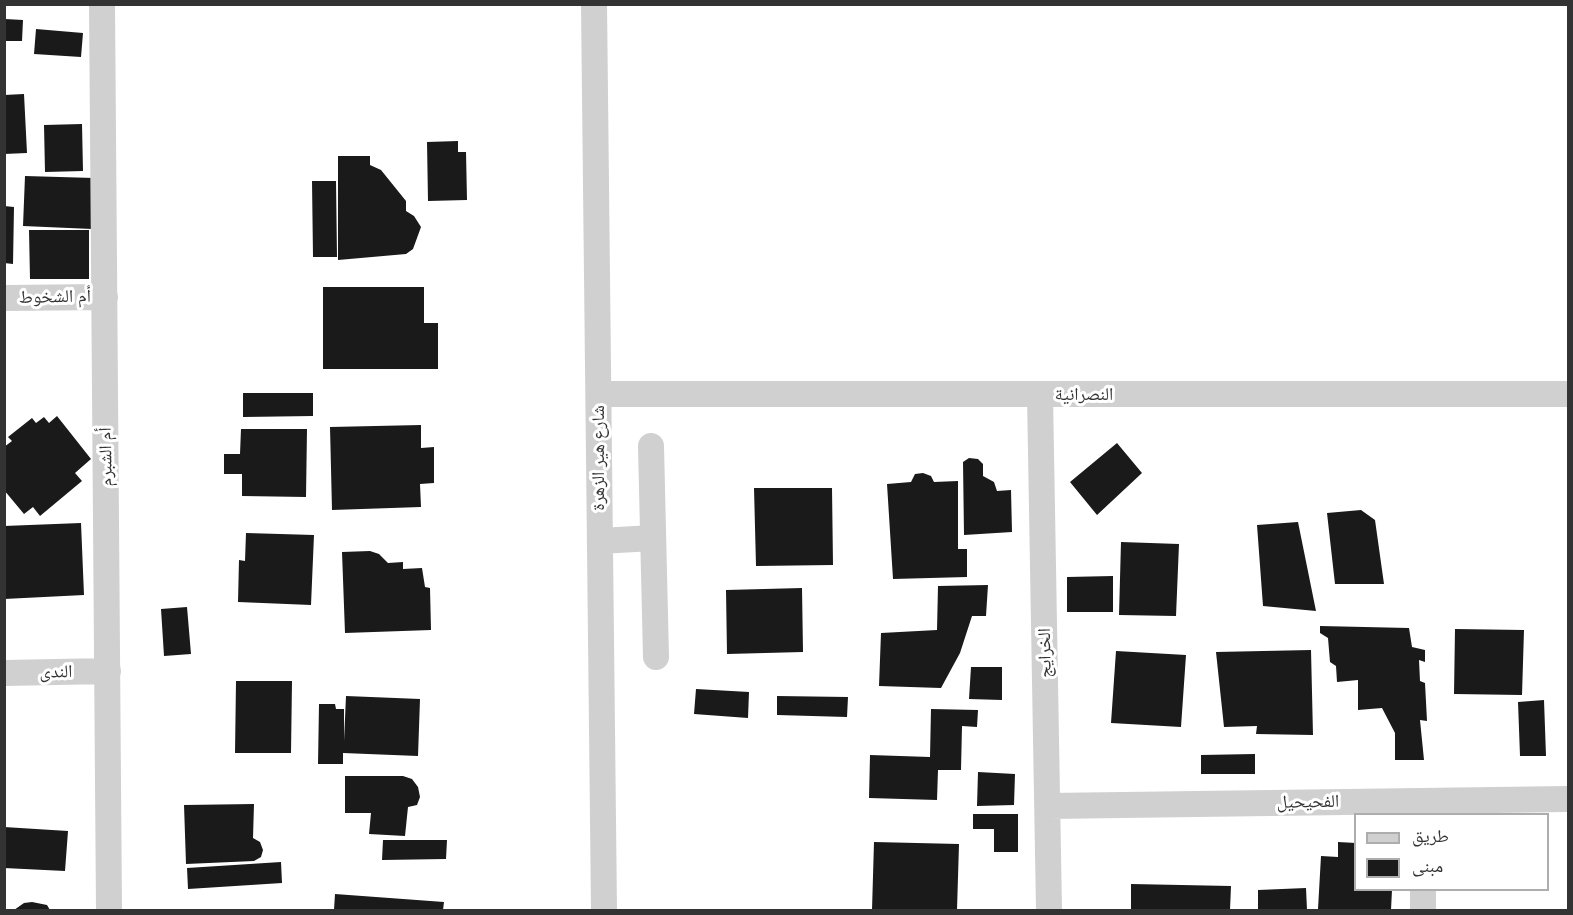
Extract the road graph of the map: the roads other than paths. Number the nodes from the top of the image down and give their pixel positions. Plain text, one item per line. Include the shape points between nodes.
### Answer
1 (102, 4) edge
2 (594, 4) edge
3 (105, 297) junction
4 (4, 298) edge
5 (599, 394) junction
6 (1040, 394) junction
7 (1569, 394) edge
8 (651, 446) dead end
9 (653, 538) junction
10 (600, 541) junction
11 (656, 657) dead end
12 (108, 671) junction
13 (4, 673) edge
14 (1569, 799) edge
15 (1048, 806) junction
16 (1423, 808) edge
17 (1423, 891) edge
18 (109, 910) edge
19 (604, 910) edge
20 (1049, 910) edge
21 (1423, 910) edge

1 - 3 street, أم الشبرم
2 - 5 street, شارع هير الزهرة
3 - 4 street, أم الشخوط
3 - 12 street, أم الشبرم
5 - 6 street, النصرانية
5 - 10 street, شارع هير الزهرة
6 - 7 street, النصرانية
6 - 15 street, الخرايج
8 - 9 street
9 - 10 street
9 - 11 street
10 - 19 street, شارع هير الزهرة
12 - 13 street, الندى
12 - 18 street, أم الشبرم
14 - 16 street, الفحيحيل
15 - 16 street, الفحيحيل
15 - 20 street, الخرايج
17 - 21 street

